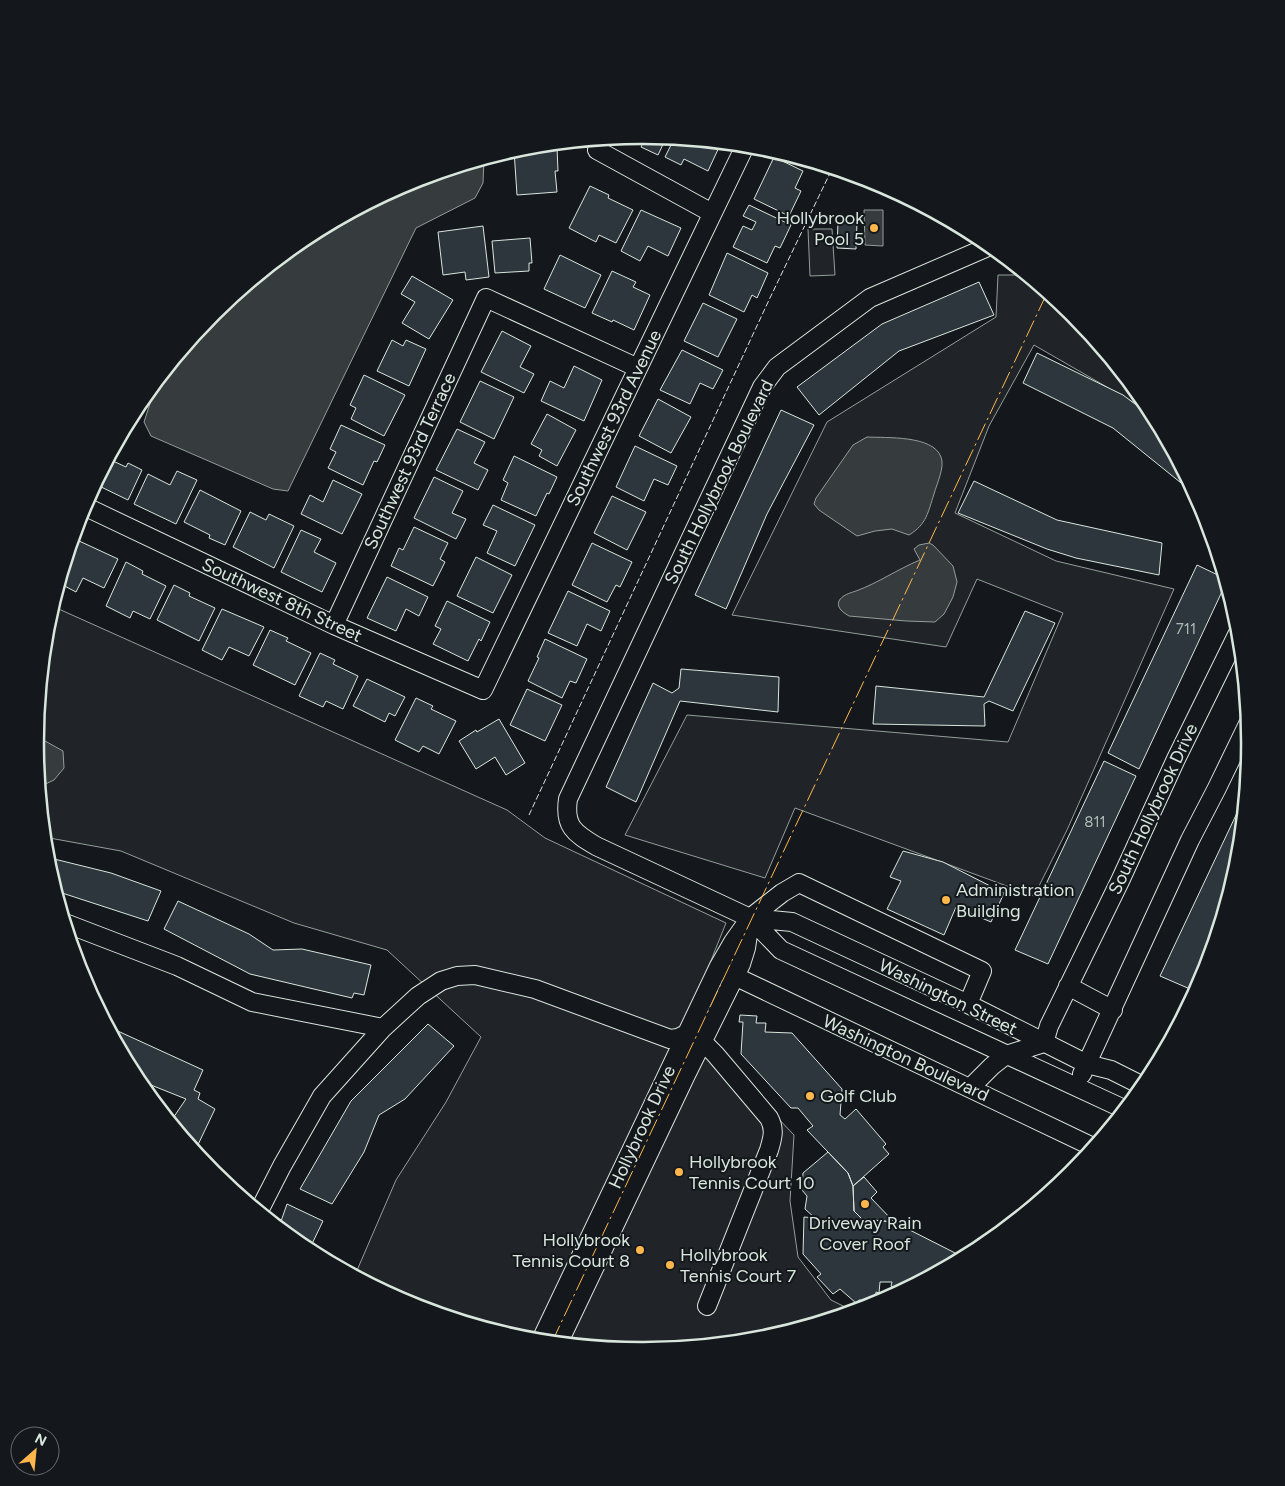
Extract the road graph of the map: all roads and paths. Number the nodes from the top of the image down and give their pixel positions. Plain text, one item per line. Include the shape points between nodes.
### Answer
1 (602, 146) edge
2 (742, 153) edge
3 (712, 213) junction
4 (982, 250) edge
5 (638, 368) junction
6 (91, 509) edge
7 (334, 625) junction
8 (1233, 644) edge
9 (483, 690) joint
10 (1241, 739) edge
11 (568, 822) joint
12 (750, 918) junction
13 (73, 926) edge
14 (718, 968) junction
15 (735, 976) junction
16 (1068, 986) junction
17 (968, 1004) junction
18 (1113, 1010) junction
19 (383, 1028) junction
20 (686, 1034) junction
21 (703, 1042) junction
22 (1044, 1043) junction
23 (1006, 1055) junction
24 (1087, 1064) junction
25 (1136, 1082) edge
26 (1076, 1086) junction
27 (970, 1088) junction
28 (1118, 1106) edge
29 (1087, 1144) edge
30 (263, 1205) edge
31 (707, 1306) dead end
32 (544, 1333) edge
33 (563, 1337) edge

1 - 3 street
2 - 3 street, Southwest 93rd Avenue
3 - 5 street, Southwest 93rd Avenue
4 - 11 street, South Hollybrook Boulevard via 870,298 777,368 762,387 568,799
5 - 7 street, Southwest 93rd Terrace via 486,298
5 - 9 street, Southwest 93rd Avenue
6 - 7 street, Southwest 8th Street
7 - 9 street, Southwest 8th Street
8 - 16 street, South Hollybrook Drive
10 - 18 street via 1190,840
11 - 12 street, Washington Street via 576,833 596,846
12 - 14 street, Hollybrook Drive
12 - 15 street, Hollybrook Drive via 746,948
12 - 17 street, Washington Street via 792,922
12 - 17 street, Hollybrook Drive via 800,883 982,971
12 - 23 street, Washington Street via 781,950
13 - 19 street via 177,966 252,1002
14 - 15 street, Washington Boulevard
14 - 20 street, Hollybrook Drive
15 - 21 street, Hollybrook Drive
15 - 27 street, Washington Boulevard
16 - 18 street
16 - 22 street, South Hollybrook Drive
17 - 22 street, Washington Street
18 - 24 street
19 - 20 street via 441,981 457,976 475,976 535,989 670,1039
19 - 30 street via 322,1096
20 - 21 street
20 - 32 street, Hollybrook Drive
21 - 31 street via 773,1126 773,1135
21 - 33 street, Hollybrook Drive
22 - 23 street
22 - 24 street, Washington Street
23 - 26 street, Washington Street
23 - 27 street
24 - 25 street, Washington Street via 1111,1070
24 - 26 street
26 - 28 street, Washington Street
27 - 29 street, Washington Boulevard

